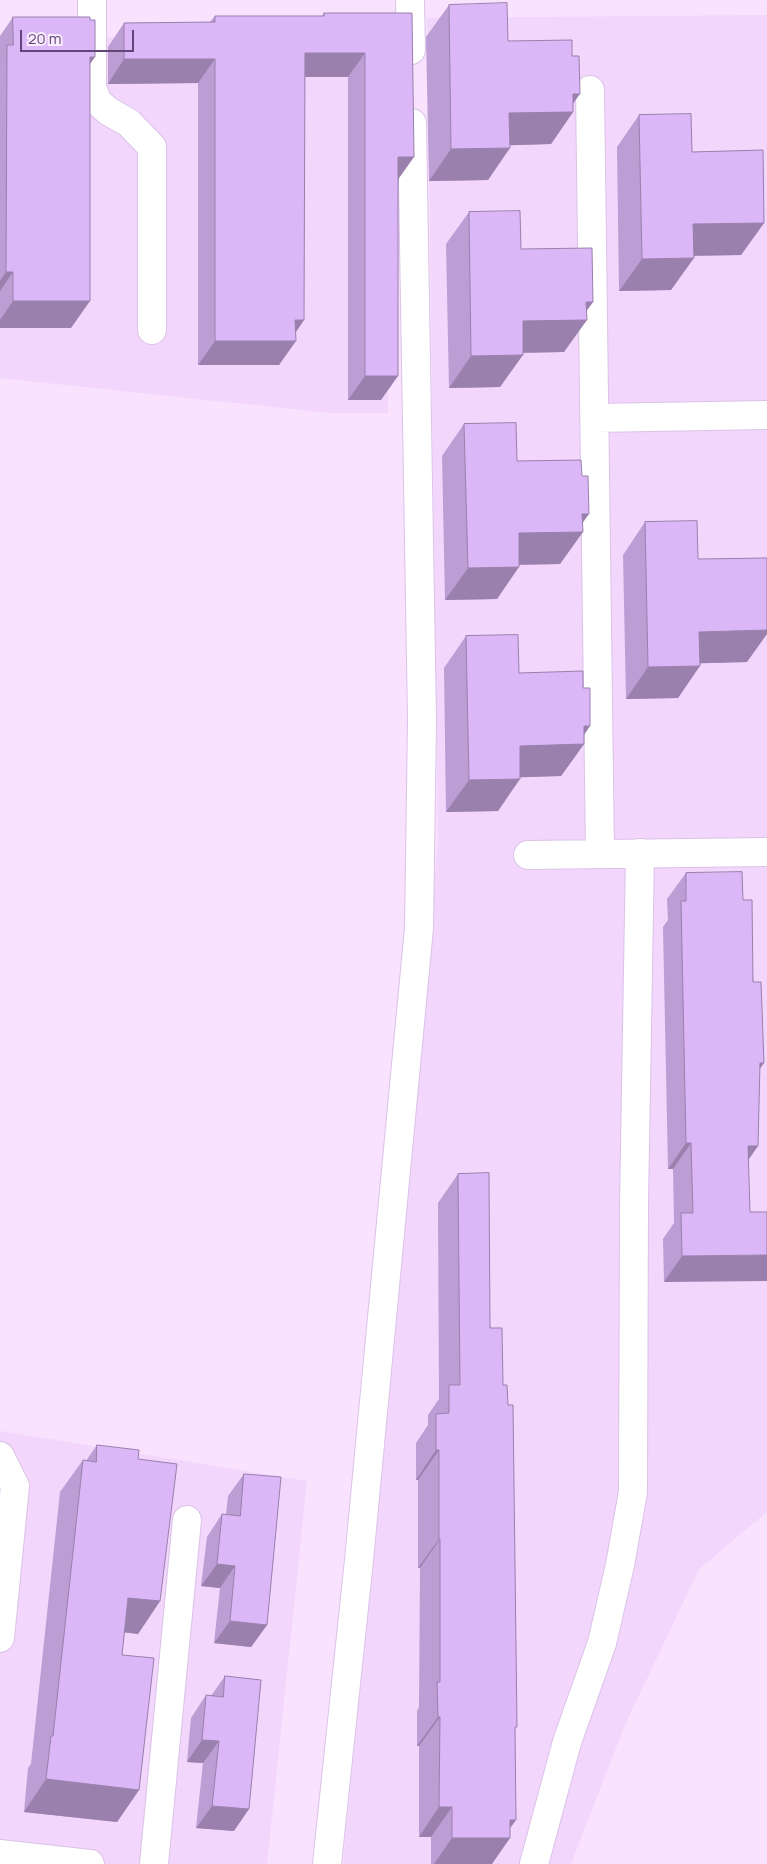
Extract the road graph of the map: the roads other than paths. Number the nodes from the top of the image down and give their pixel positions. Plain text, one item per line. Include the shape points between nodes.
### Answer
1 (92, 0) edge
2 (410, 0) edge
3 (590, 90) dead end
4 (152, 330) dead end
5 (767, 415) edge
6 (595, 418) junction
7 (767, 852) edge
8 (600, 854) junction
9 (640, 854) junction
10 (528, 855) dead end
11 (0, 1456) edge
12 (187, 1520) dead end
13 (0, 1638) edge
14 (0, 1854) edge
15 (90, 1864) edge
16 (154, 1864) edge
17 (327, 1864) edge
18 (534, 1864) edge

1 - 4 street via 92,87 97,101 129,123 152,147
2 - 17 street via 422,720 419,928 360,1560
3 - 6 street
5 - 6 street
6 - 8 street
7 - 9 street
8 - 9 street
8 - 10 street
9 - 18 street via 633,1492 602,1643 567,1742
11 - 13 street via 15,1486
12 - 16 street
14 - 15 street

